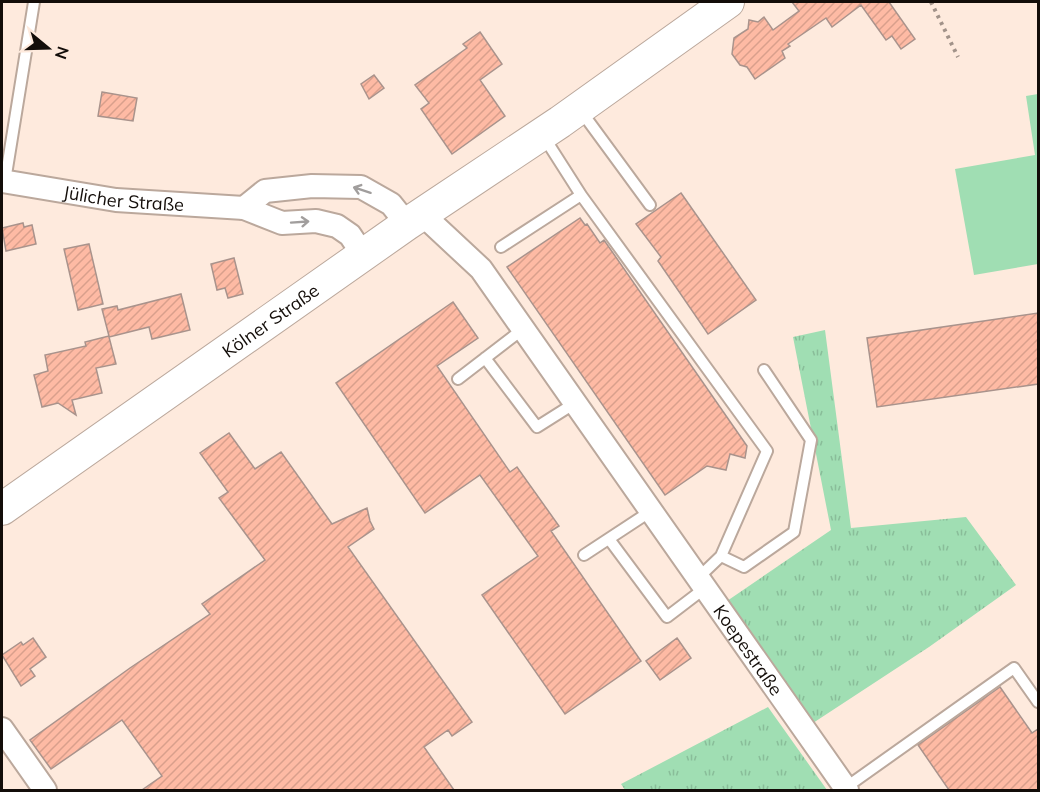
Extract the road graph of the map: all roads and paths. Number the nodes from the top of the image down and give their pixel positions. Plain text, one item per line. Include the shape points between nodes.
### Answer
1 (34, 2) edge
2 (728, 2) edge
3 (931, 2) edge
4 (958, 57) dead end
5 (579, 108) junction
6 (542, 135) junction
7 (3, 181) edge
8 (581, 195) junction
9 (650, 205) dead end
10 (244, 208) junction
11 (414, 219) junction
12 (501, 248) dead end
13 (364, 256) junction
14 (523, 329) junction
15 (485, 358) junction
16 (764, 370) dead end
17 (458, 379) dead end
18 (575, 403) junction
19 (2, 509) edge
20 (651, 511) junction
21 (609, 539) junction
22 (584, 555) dead end
23 (721, 556) junction
24 (702, 583) junction
25 (1038, 702) edge
26 (2, 729) edge
27 (846, 789) edge
28 (45, 790) edge

1 - 7 lane, Jülicher Straße
2 - 5 main road, Kölner Straße
3 - 4 path
5 - 6 main road, Kölner Straße
5 - 9 lane
6 - 8 lane
6 - 11 main road, Kölner Straße
7 - 10 street, Jülicher Straße via 116,200
8 - 12 lane
8 - 23 lane via 767,452
11 -> 10 street via 361,187 312,186 265,191
10 -> 13 street, Jülicher Straße via 282,223 316,221 337,226 350,235
11 - 13 main road, Kölner Straße
11 - 14 street, Koepestraße via 481,269
13 - 19 main road, Kölner Straße
14 - 15 lane
14 - 18 street, Koepestraße
15 - 17 lane
15 - 18 lane via 537,427
16 - 23 lane via 811,441 794,532 744,567
18 - 20 street, Koepestraße
20 - 21 lane
20 - 24 street, Koepestraße
21 - 22 lane
21 - 24 lane via 667,617
23 - 24 lane
24 - 27 street, Koepestraße
25 - 27 lane, Koepestraße via 1014,668
26 - 28 street

